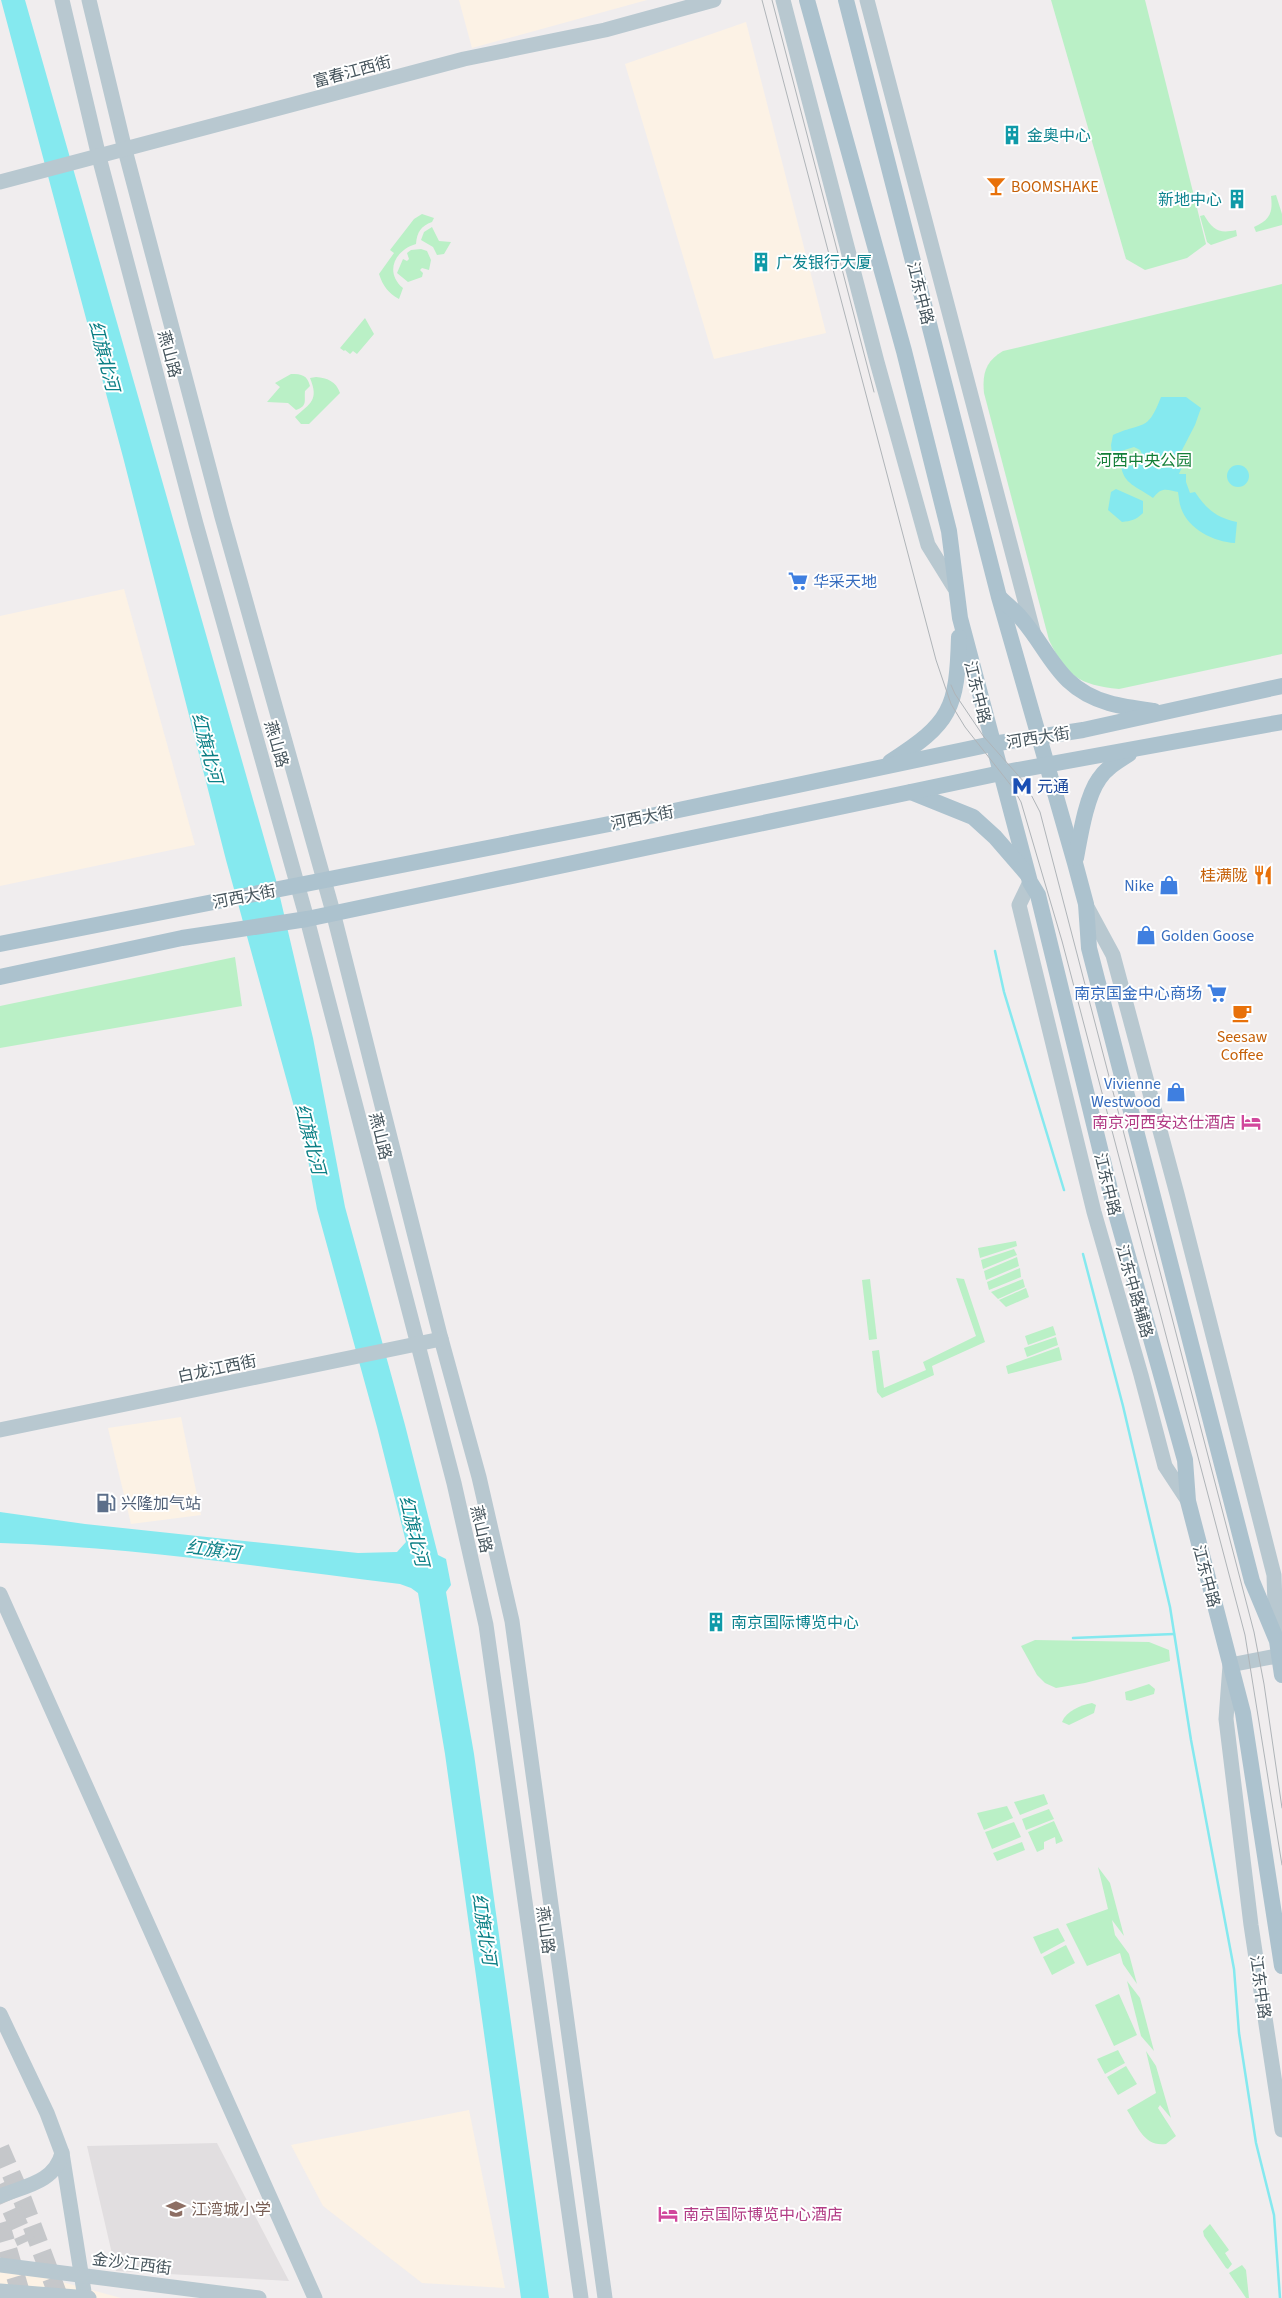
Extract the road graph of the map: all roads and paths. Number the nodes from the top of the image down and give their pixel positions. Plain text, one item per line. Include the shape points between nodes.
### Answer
1 (62, 0) edge
2 (89, 0) edge
3 (714, 0) edge
4 (783, 0) edge
5 (807, 0) edge
6 (846, 0) edge
7 (867, 0) edge
8 (125, 150) junction
9 (99, 157) junction
10 (0, 182) edge
11 (954, 587) junction
12 (999, 597) junction
13 (960, 618) junction
14 (1035, 638) junction
15 (1282, 686) edge
16 (1162, 713) junction
17 (1282, 722) edge
18 (1038, 737) junction
19 (992, 744) junction
20 (1136, 750) junction
21 (1048, 765) junction
22 (881, 768) junction
23 (1001, 773) junction
24 (911, 792) junction
25 (1075, 863) junction
26 (1030, 879) junction
27 (324, 880) junction
28 (298, 886) junction
29 (1086, 904) junction
30 (333, 914) junction
31 (307, 919) junction
32 (0, 944) edge
33 (0, 977) edge
34 (442, 1339) junction
35 (417, 1345) junction
36 (0, 1430) edge
37 (0, 1594) edge
38 (1279, 1651) edge
39 (1230, 1665) junction
40 (1282, 1675) edge
41 (1282, 1966) edge
42 (0, 2014) edge
43 (1282, 2130) edge
44 (62, 2153) junction
45 (0, 2196) edge
46 (0, 2265) edge
47 (81, 2274) junction
48 (0, 2291) edge
49 (87, 2298) edge
50 (259, 2298) edge
51 (315, 2298) edge
52 (581, 2298) edge
53 (605, 2298) edge

1 - 9 street, 燕山路
2 - 8 street, 燕山路
3 - 8 street, 富春江西街 via 604,30 464,59
4 - 11 street, 江东中路 via 928,545
5 - 11 main road, 江东中路 via 904,351 949,531
6 - 12 main road, 江东中路
7 - 14 street, 江东中路
8 - 9 street, 富春江西街
8 - 27 street, 燕山路 via 222,518
9 - 10 street, 富春江西街
9 - 28 street, 燕山路 via 196,524
11 - 13 main road, 江东中路
12 - 14 main road
12 - 18 main road, 江东中路
13 - 19 main road, 江东中路
13 - 22 main road via 955,694 946,716 912,748
14 - 16 main road via 1053,666 1080,690 1108,703
15 - 16 main road, 河西大街
16 - 18 main road, 河西大街
17 - 20 main road, 河西大街
18 - 19 main road, 河西大街
18 - 21 main road, 江东中路
19 - 22 main road, 河西大街
19 - 23 main road, 江东中路
20 - 21 main road, 河西大街
20 - 25 main road via 1111,765 1098,779 1082,824
21 - 23 main road, 河西大街
21 - 25 main road, 江东中路
22 - 27 main road, 河西大街
23 - 24 main road, 河西大街
23 - 26 main road, 江东中路
24 - 26 main road via 972,817 995,837
24 - 30 main road, 河西大街
25 - 29 main road, 江东中路
26 - 39 main road, 江东中路 via 1038,895 1115,1210 1185,1460 1188,1501
27 - 28 main road, 河西大街
27 - 30 street, 燕山路
28 - 31 street, 燕山路
28 - 32 main road, 河西大街
29 - 38 main road, 江东中路 via 1089,948 1249,1571
29 - 38 street, 江东中路 via 1113,955 1177,1194 1274,1575
30 - 31 main road, 河西大街
30 - 34 street, 燕山路
31 - 33 main road, 河西大街 via 182,938
31 - 35 street, 燕山路
34 - 35 street, 白龙江西街
34 - 53 street, 燕山路 via 480,1477 512,1621
35 - 36 street, 白龙江西街
35 - 52 street, 燕山路 via 454,1483 486,1625
37 - 51 street
38 - 39 street
38 - 40 main road, 江东中路
39 - 41 main road, 江东中路 via 1243,1713
39 - 43 street, 江东中路 via 1226,1719 1251,1925
42 - 44 street via 47,2113
44 - 45 street via 59,2163 44,2179
44 - 47 street
46 - 47 street, 金沙江西街
47 - 49 street
47 - 50 street, 金沙江西街
48 - 49 street

